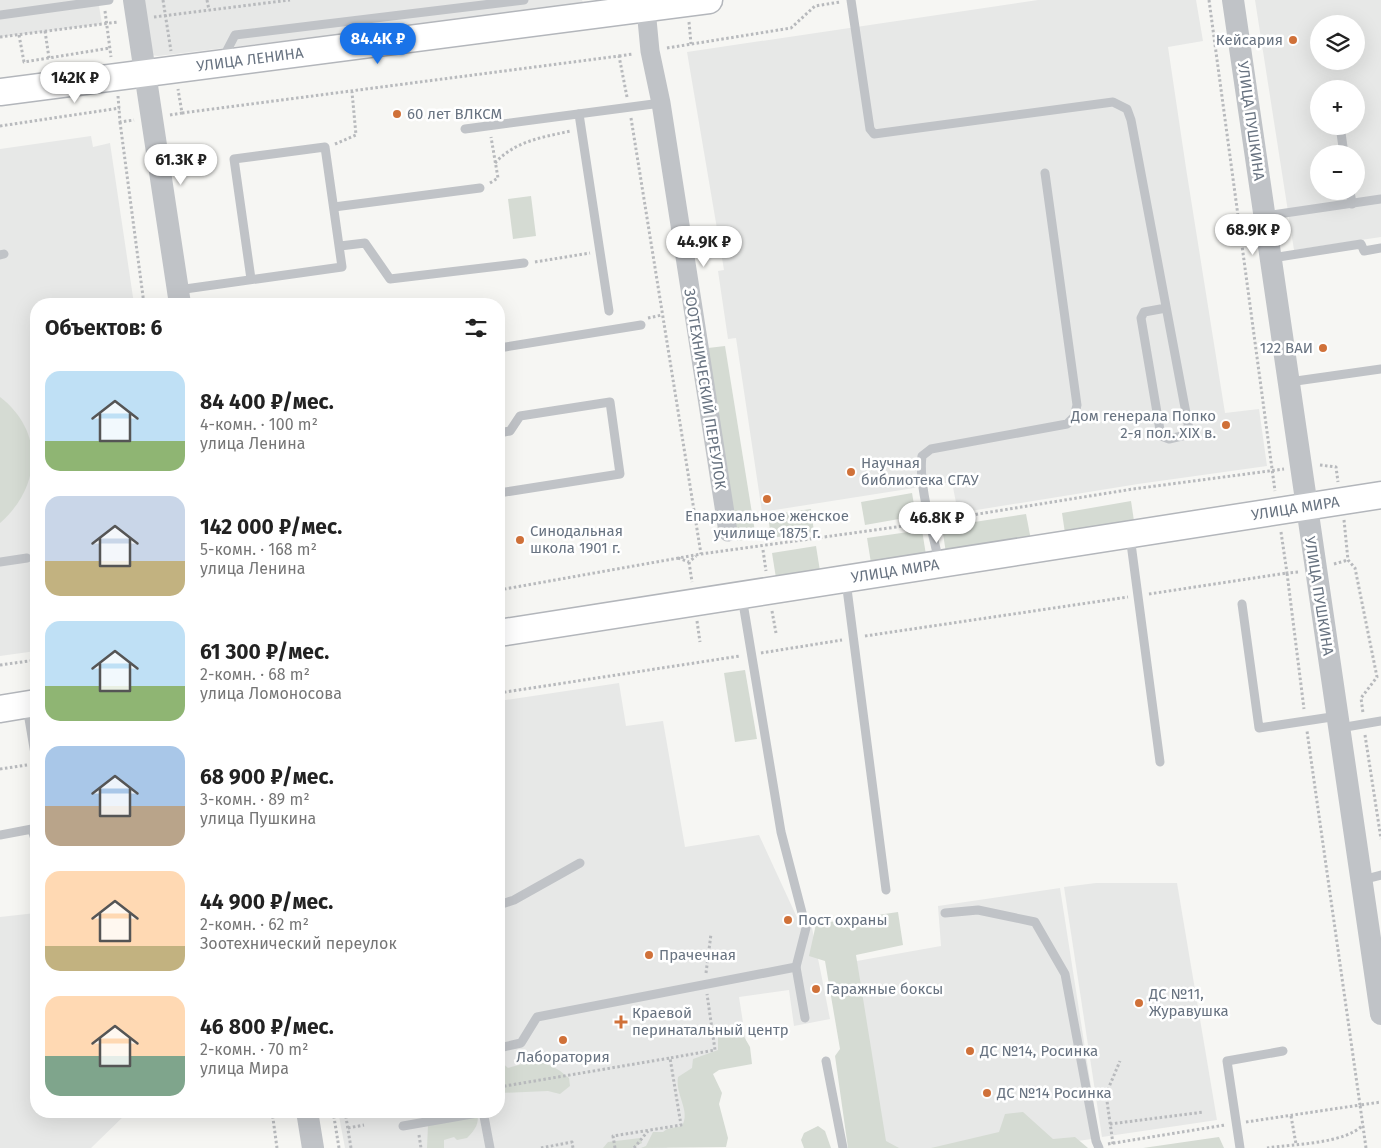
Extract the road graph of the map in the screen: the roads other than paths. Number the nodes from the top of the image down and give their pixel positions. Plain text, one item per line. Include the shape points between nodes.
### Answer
1 (108, 0) edge
2 (134, 0) edge
3 (524, 0) edge
4 (851, 0) edge
5 (1233, 0) edge
6 (701, 1) edge
7 (646, 9) junction
8 (0, 15) edge
9 (219, 65) junction
10 (145, 75) junction
11 (0, 92) edge
12 (661, 103) junction
13 (579, 114) junction
14 (465, 129) dead end
15 (1045, 173) dead end
16 (480, 188) road end
17 (1381, 199) edge
18 (1351, 200) edge
19 (1352, 204) junction
20 (334, 207) junction
21 (1265, 216) junction
22 (340, 246) junction
23 (1381, 248) edge
24 (1272, 258) junction
25 (524, 263) road end
26 (251, 279) junction
27 (179, 297) edge
28 (1166, 308) junction
29 (609, 311) dead end
30 (640, 325) dead end
31 (505, 347) edge
32 (1381, 369) edge
33 (1288, 382) junction
34 (505, 432) edge
35 (505, 492) edge
36 (1381, 495) edge
37 (1306, 508) junction
38 (728, 532) dead end
39 (1130, 535) junction
40 (27, 558) dead end
41 (0, 562) edge
42 (939, 565) junction
43 (846, 578) junction
44 (742, 595) junction
45 (1242, 604) dead end
46 (505, 632) edge
47 (30, 704) edge
48 (0, 708) edge
49 (1381, 721) edge
50 (1339, 722) junction
51 (1160, 762) dead end
52 (30, 829) edge
53 (0, 834) edge
54 (580, 863) dead end
55 (1371, 878) edge
56 (886, 890) dead end
57 (505, 903) edge
58 (945, 913) dead end
59 (796, 967) junction
60 (1381, 1014) edge
61 (805, 1018) dead end
62 (505, 1047) edge
63 (1283, 1051) dead end
64 (826, 1061) dead end
65 (308, 1118) edge
66 (449, 1118) edge
67 (484, 1118) edge
68 (403, 1126) dead end
69 (1099, 1147) edge
70 (313, 1148) edge
71 (490, 1148) edge
72 (842, 1148) edge
73 (1240, 1148) edge

1 - 8 lane
2 - 10 street
3 - 9 lane via 235,35
4 - 28 lane via 870,129 874,134 1113,102 1127,109
5 - 21 street, УЛИЦА ПУШКИНА
6 - 7 main road, УЛИЦА ЛЕНИНА
7 - 9 main road, УЛИЦА ЛЕНИНА via 603,11
7 - 12 street, ЗООТЕХНИЧЕСКИЙ ПЕРЕУЛОК via 650,51
9 - 10 main road, УЛИЦА ЛЕНИНА
10 - 11 main road, УЛИЦА ЛЕНИНА
10 - 27 street
12 - 13 lane
12 - 38 street, ЗООТЕХНИЧЕСКИЙ ПЕРЕУЛОК
13 - 14 lane
13 - 29 lane
15 - 42 lane via 1077,405 1074,417 1067,424 931,449 922,456 921,466
16 - 20 lane
17 - 19 lane
18 - 19 lane
19 - 21 lane
20 - 22 lane
20 - 26 lane via 325,147 234,159
21 - 24 street, УЛИЦА ПУШКИНА
22 - 25 lane via 365,243 390,279
22 - 26 lane via 342,267
23 - 24 lane via 1364,251 1361,244
24 - 33 street, УЛИЦА ПУШКИНА
26 - 27 lane
28 - 28 lane via 1189,429 1186,435 1169,438 1162,436 1141,318 1144,312
30 - 31 lane
32 - 33 lane
33 - 37 street, УЛИЦА ПУШКИНА
34 - 35 lane via 510,431 520,416 610,402 620,474
36 - 37 main road, УЛИЦА МИРА
37 - 39 main road, УЛИЦА МИРА
37 - 50 street, УЛИЦА ПУШКИНА
39 - 42 main road, УЛИЦА МИРА
39 - 51 lane
40 - 41 lane
42 - 43 main road, УЛИЦА МИРА
43 - 44 main road, УЛИЦА МИРА
43 - 56 lane
44 - 46 main road, УЛИЦА МИРА
44 - 59 lane via 781,832 806,928
45 - 50 lane via 1260,728 1306,721
47 - 48 main road
49 - 50 lane via 1364,724
50 - 55 street, УЛИЦА ПУШКИНА
52 - 53 lane
54 - 57 lane
55 - 60 street, УЛИЦА ПУШКИНА
58 - 69 lane via 978,910 1035,922 1065,974
59 - 61 lane
59 - 62 lane via 537,1017 521,1044
63 - 73 lane via 1227,1061
64 - 72 lane
65 - 70 street
66 - 68 lane
67 - 71 lane

